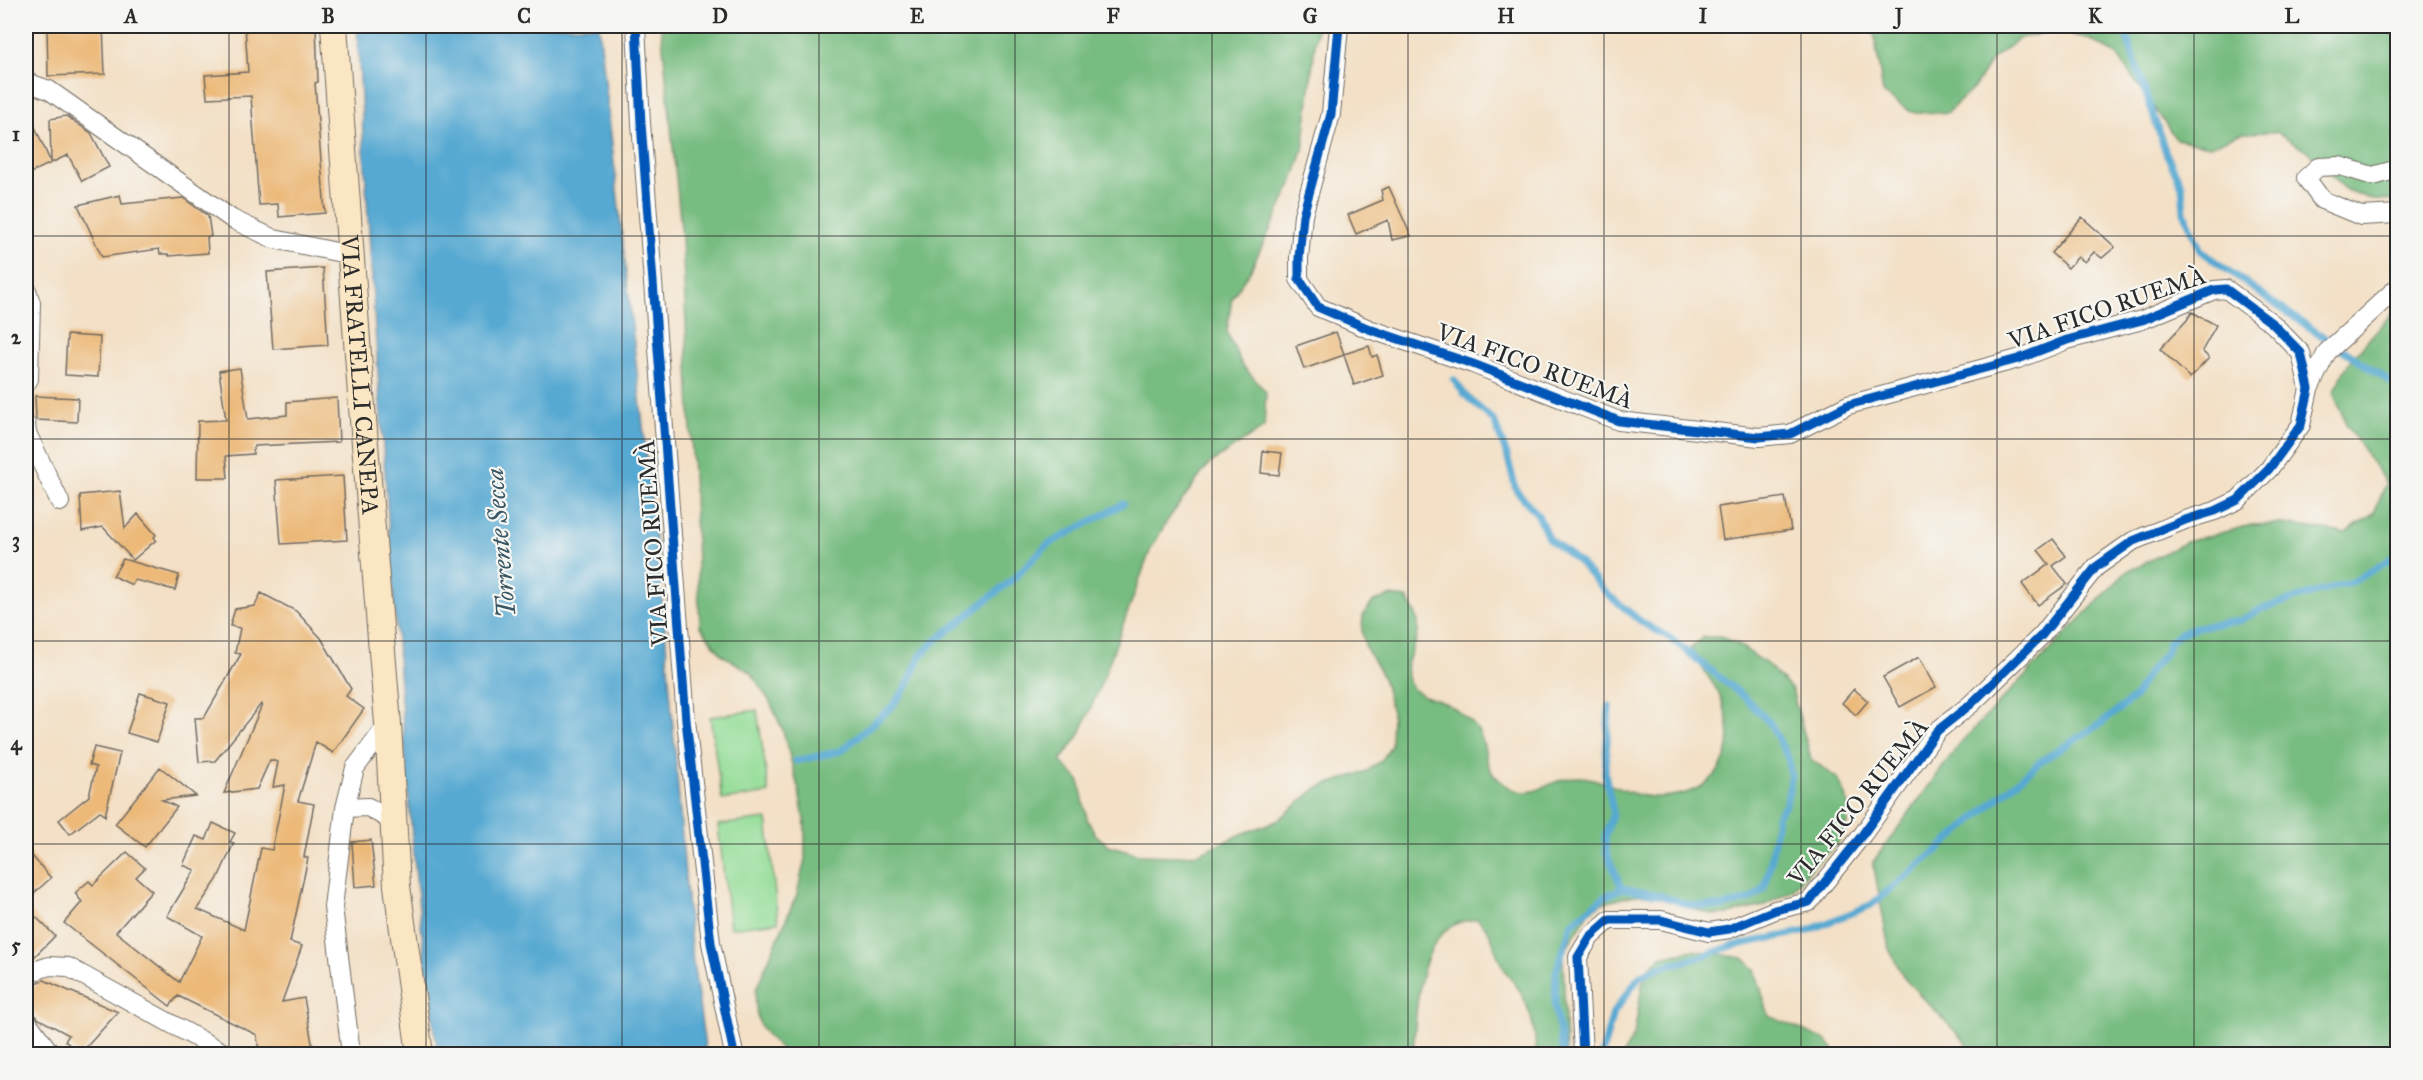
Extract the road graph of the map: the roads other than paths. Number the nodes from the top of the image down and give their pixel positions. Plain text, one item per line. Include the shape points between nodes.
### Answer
1 (334, 26) edge
2 (636, 26) edge
3 (1339, 26) edge
4 (26, 82) edge
5 (2397, 169) edge
6 (2397, 214) edge
7 (351, 255) junction
8 (26, 287) edge
9 (2397, 287) edge
10 (26, 383) edge
11 (2308, 389) junction
12 (26, 424) edge
13 (60, 502) dead end
14 (388, 724) junction
15 (345, 808) junction
16 (392, 821) junction
17 (26, 974) edge
18 (26, 1020) edge
19 (51, 1054) edge
20 (226, 1054) edge
21 (351, 1054) edge
22 (420, 1054) edge
23 (734, 1054) edge
24 (1583, 1054) edge

1 - 7 main road, VIA FRATELLI CANEPA
2 - 23 street, VIA FICO RUEMÀ via 686,720 711,943
3 - 11 street, VIA FICO RUEMÀ via 1331,114 1303,215 1299,279 1318,307 1370,329 1619,421 1759,437 1790,434 1848,405 2018,359 2226,289 2272,324 2301,353
4 - 7 street via 49,90 232,219 274,239
5 - 6 street via 2373,176 2340,166 2318,167 2306,178 2322,200 2361,216
7 - 14 main road, VIA FRATELLI CANEPA
8 - 10 street via 31,303
9 - 11 street via 2327,352
11 - 24 street, VIA FICO RUEMÀ via 2301,425 2269,469 2238,500 2133,541 2096,567 2042,635 1971,704 1937,731 1809,902 1775,910 1729,929 1708,932 1661,920 1609,920 1590,937 1578,957
12 - 13 street
14 - 15 street via 355,768
14 - 16 main road, VIA FRATELLI CANEPA
15 - 16 street via 368,807
15 - 21 street via 333,907
16 - 22 main road, VIA FRATELLI CANEPA
17 - 20 street via 49,966 68,967
18 - 19 street

